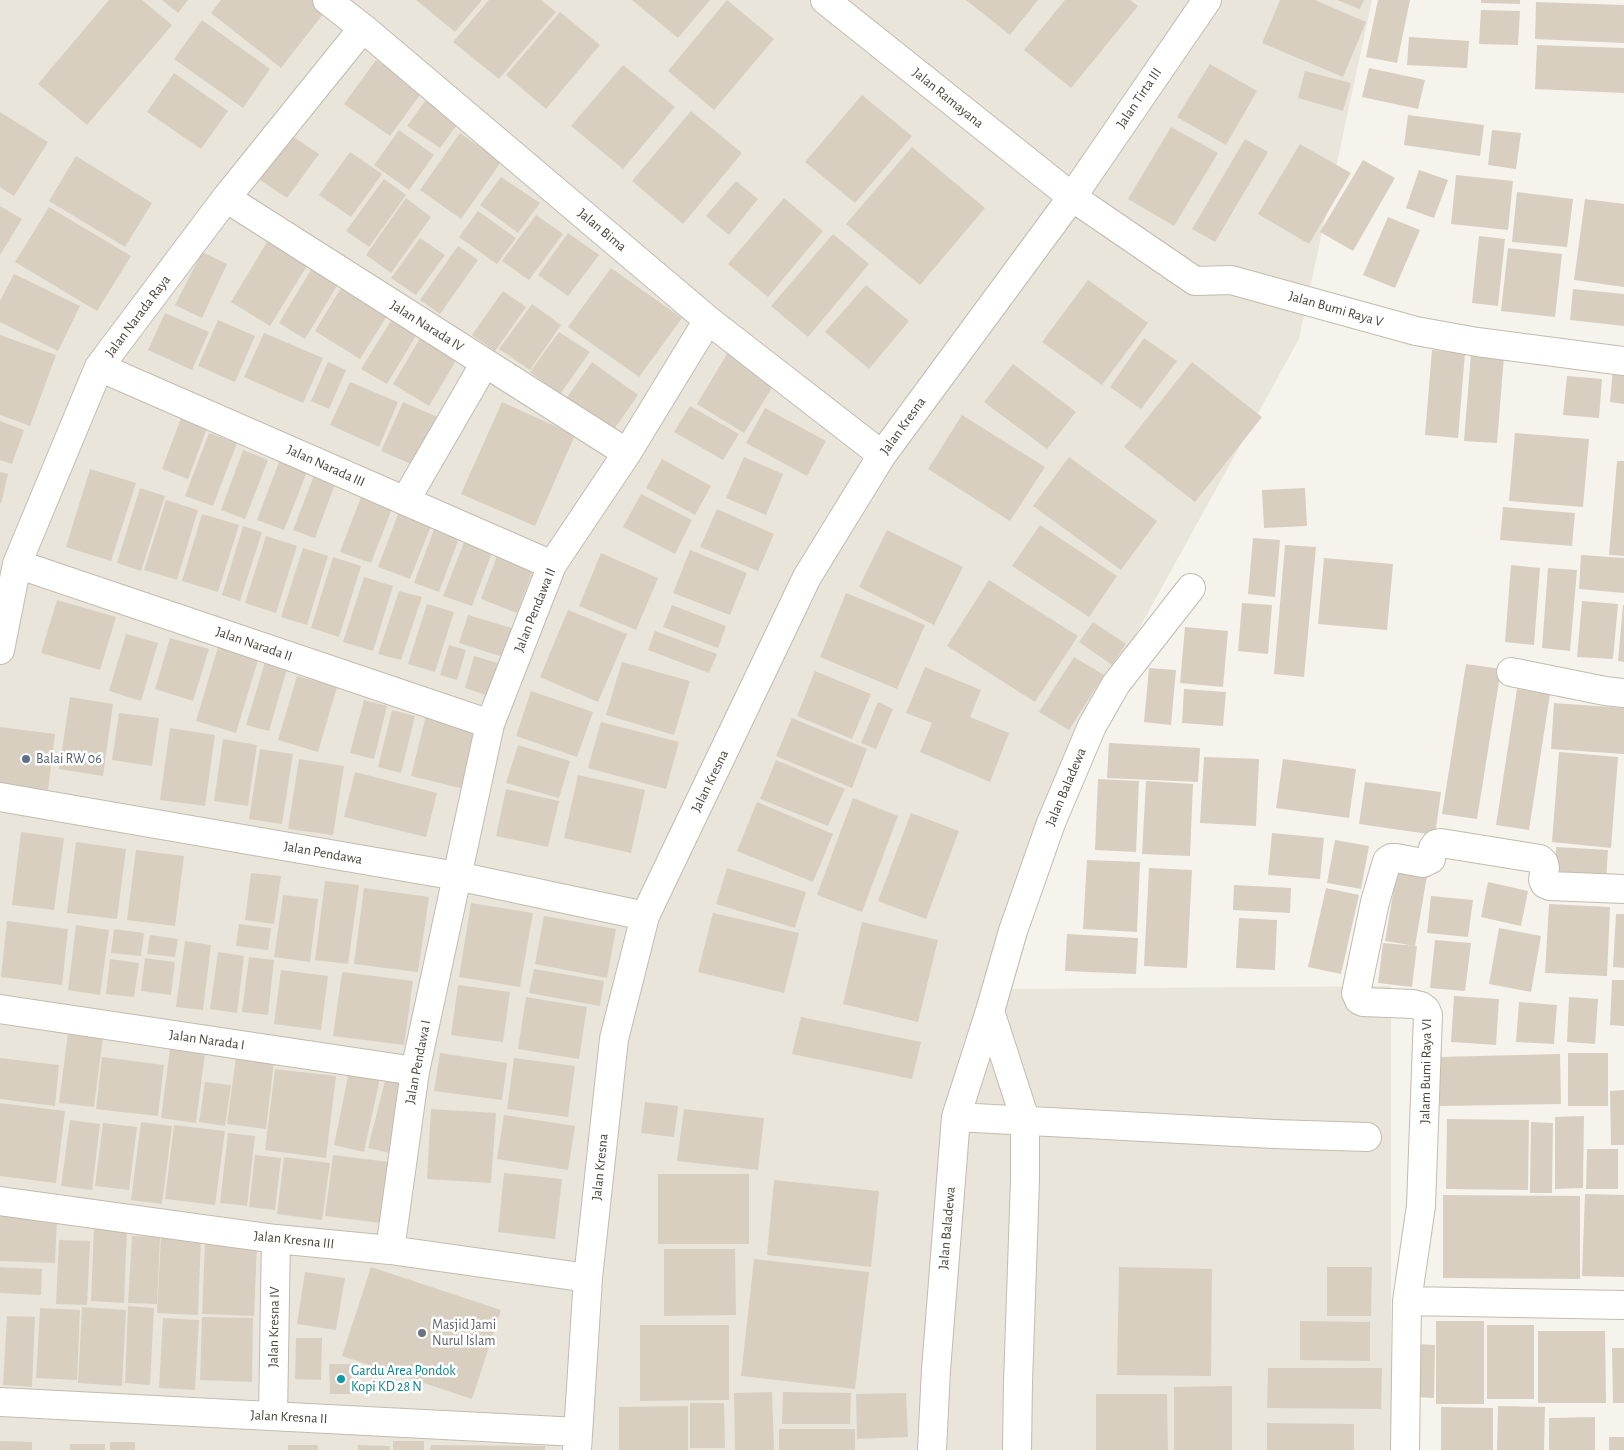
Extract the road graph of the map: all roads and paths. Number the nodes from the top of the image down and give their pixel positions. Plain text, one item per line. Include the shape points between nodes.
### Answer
1 (327, 0) edge
2 (825, 0) edge
3 (1207, 0) edge
4 (363, 28) junction
5 (1072, 197) junction
6 (226, 198) junction
7 (708, 320) junction
8 (1624, 361) edge
9 (486, 363) junction
10 (100, 367) junction
11 (627, 453) junction
12 (882, 455) junction
13 (405, 500) junction
14 (17, 564) junction
15 (552, 565) junction
16 (1192, 588) dead end
17 (0, 650) edge
18 (1511, 672) dead end
19 (1624, 693) edge
20 (490, 724) junction
21 (0, 797) edge
22 (457, 876) junction
23 (1624, 889) edge
24 (645, 916) junction
25 (0, 1010) edge
26 (990, 1011) junction
27 (415, 1071) junction
28 (956, 1117) junction
29 (1025, 1120) junction
30 (1367, 1137) dead end
31 (0, 1201) edge
32 (276, 1239) junction
33 (390, 1250) junction
34 (588, 1278) junction
35 (1407, 1301) junction
36 (1624, 1305) edge
37 (0, 1402) edge
38 (273, 1416) junction
39 (577, 1441) edge
40 (932, 1450) edge
41 (1017, 1450) edge
42 (1405, 1450) edge

1 - 4 street, Jalan Bima
2 - 5 street, Jalan Ramayana
3 - 5 street, Jalan Tirta III
4 - 6 street, Jalan Narada Raya
4 - 7 street, Jalan Bima
5 - 8 street, Jalan Bumi Raya V via 1194,281 1232,280 1416,332
5 - 12 street, Jalan Kresna
6 - 9 street, Jalan Narada IV
6 - 10 street, Jalan Narada Raya
7 - 11 street, Jalan Pendawa II
7 - 12 street, Jalan Bima
9 - 11 street, Jalan Narada IV
9 - 13 street
10 - 13 street, Jalan Narada III
10 - 14 street, Jalan Narada Raya
11 - 15 street, Jalan Pendawa II
12 - 24 street, Jalan Kresna via 807,577
13 - 15 street, Jalan Narada III
14 - 17 street, Jalan Narada Raya
14 - 20 street, Jalan Narada II
15 - 20 street, Jalan Pendawa II
16 - 26 street, Jalan Baladewa via 1116,684 1092,726 1050,823
18 - 19 street
20 - 22 street, Jalan Pendawa II
21 - 22 street, Jalan Pendawa
22 - 24 street, Jalan Pendawa
22 - 27 street, Jalan Pendawa I
23 - 35 street, Jalam Bumi Raya VI via 1550,886 1543,880 1544,862 1540,859 1441,843 1433,848 1431,859 1423,863 1396,858 1387,861 1356,993 1359,1000 1368,1003 1421,1006 1428,1015 1421,1206
24 - 34 street, Jalan Kresna via 614,1039
25 - 27 street, Jalan Narada I
26 - 28 street, Jalan Baladewa
26 - 29 street
27 - 33 street, Jalan Pendawa I
28 - 29 street
28 - 40 street, Jalan Baladewa
29 - 30 street
29 - 41 street
31 - 32 street, Jalan Kresna III
32 - 33 street, Jalan Kresna III
32 - 38 street, Jalan Kresna IV
33 - 34 street, Jalan Kresna III
34 - 39 street, Jalan Kresna
35 - 36 street
35 - 42 street, Jalam Bumi Raya VI
37 - 38 street, Jalan Kresna II
38 - 39 street, Jalan Kresna II

